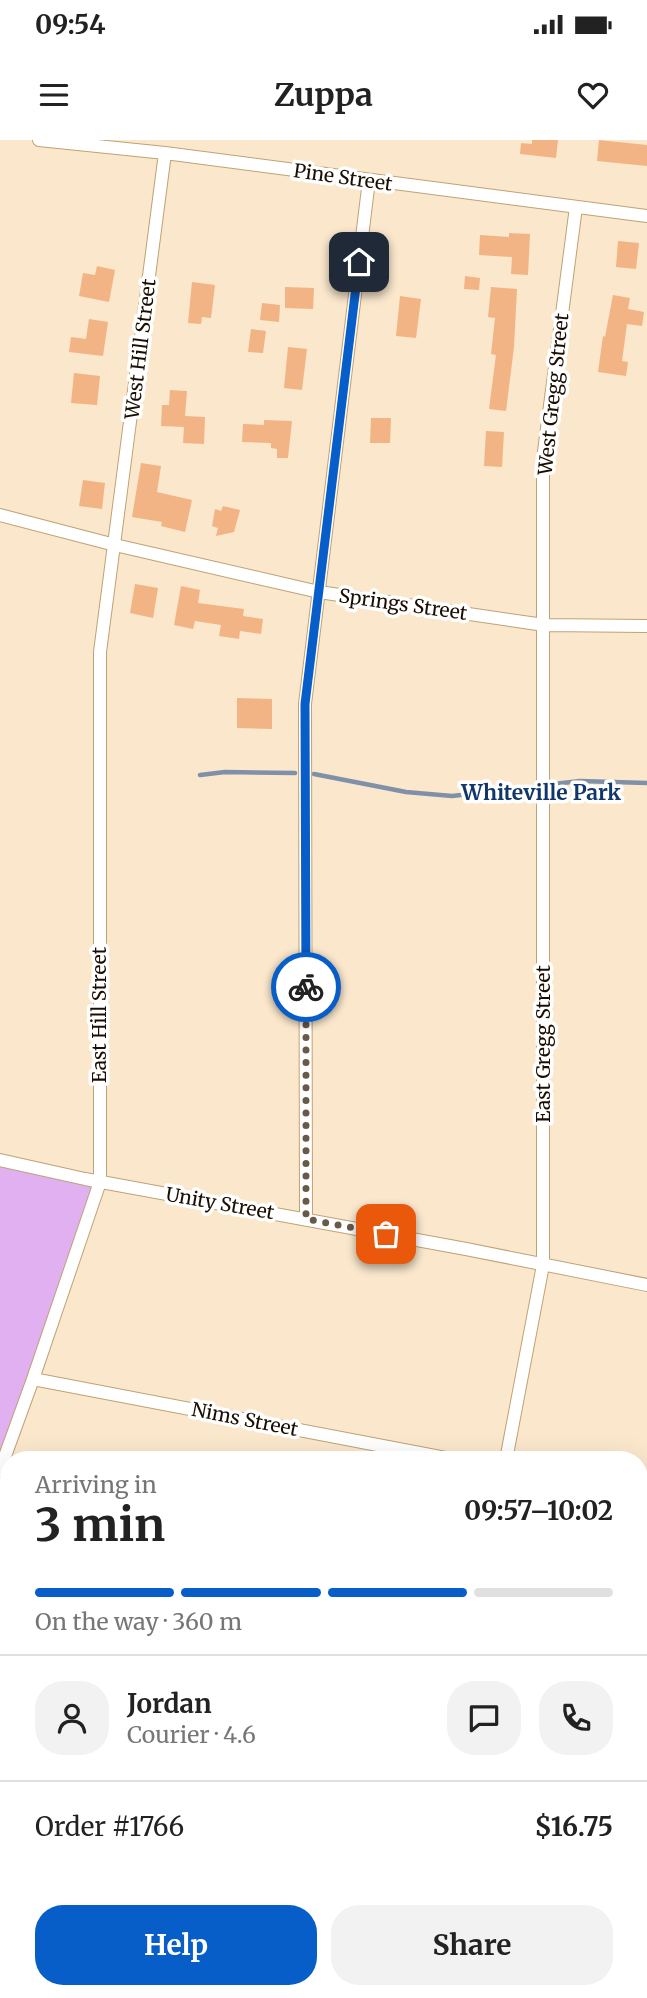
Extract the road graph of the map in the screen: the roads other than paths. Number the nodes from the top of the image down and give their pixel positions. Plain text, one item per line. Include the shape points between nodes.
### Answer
1 (38, 140) edge
2 (165, 153) junction
3 (369, 180) junction
4 (576, 207) junction
5 (647, 216) edge
6 (0, 515) edge
7 (115, 545) junction
8 (319, 592) junction
9 (544, 625) junction
10 (647, 626) edge
11 (0, 1160) edge
12 (100, 1182) junction
13 (306, 1219) junction
14 (543, 1265) junction
15 (647, 1285) edge
16 (33, 1379) junction
17 (7, 1451) edge
18 (409, 1451) edge
19 (508, 1451) edge

1 - 2 street, Pine Street
2 - 3 street, Pine Street
2 - 7 street, West Hill Street
3 - 4 street, Pine Street
3 - 8 street
4 - 5 street, Pine Street
4 - 9 street, West Gregg Street via 543,459
6 - 7 street, Springs Street
7 - 8 street, Springs Street
7 - 12 street, East Hill Street via 100,652
8 - 9 street, Springs Street
8 - 13 street via 305,704
9 - 10 street, Springs Street
9 - 14 street, East Gregg Street
11 - 12 street, Unity Street
12 - 13 street, Unity Street
12 - 16 street, East Hill Street
13 - 14 street, Unity Street
14 - 15 street, Unity Street
14 - 19 street, East Gregg Street
16 - 17 street, East Hill Street
16 - 18 street, Nims Street

